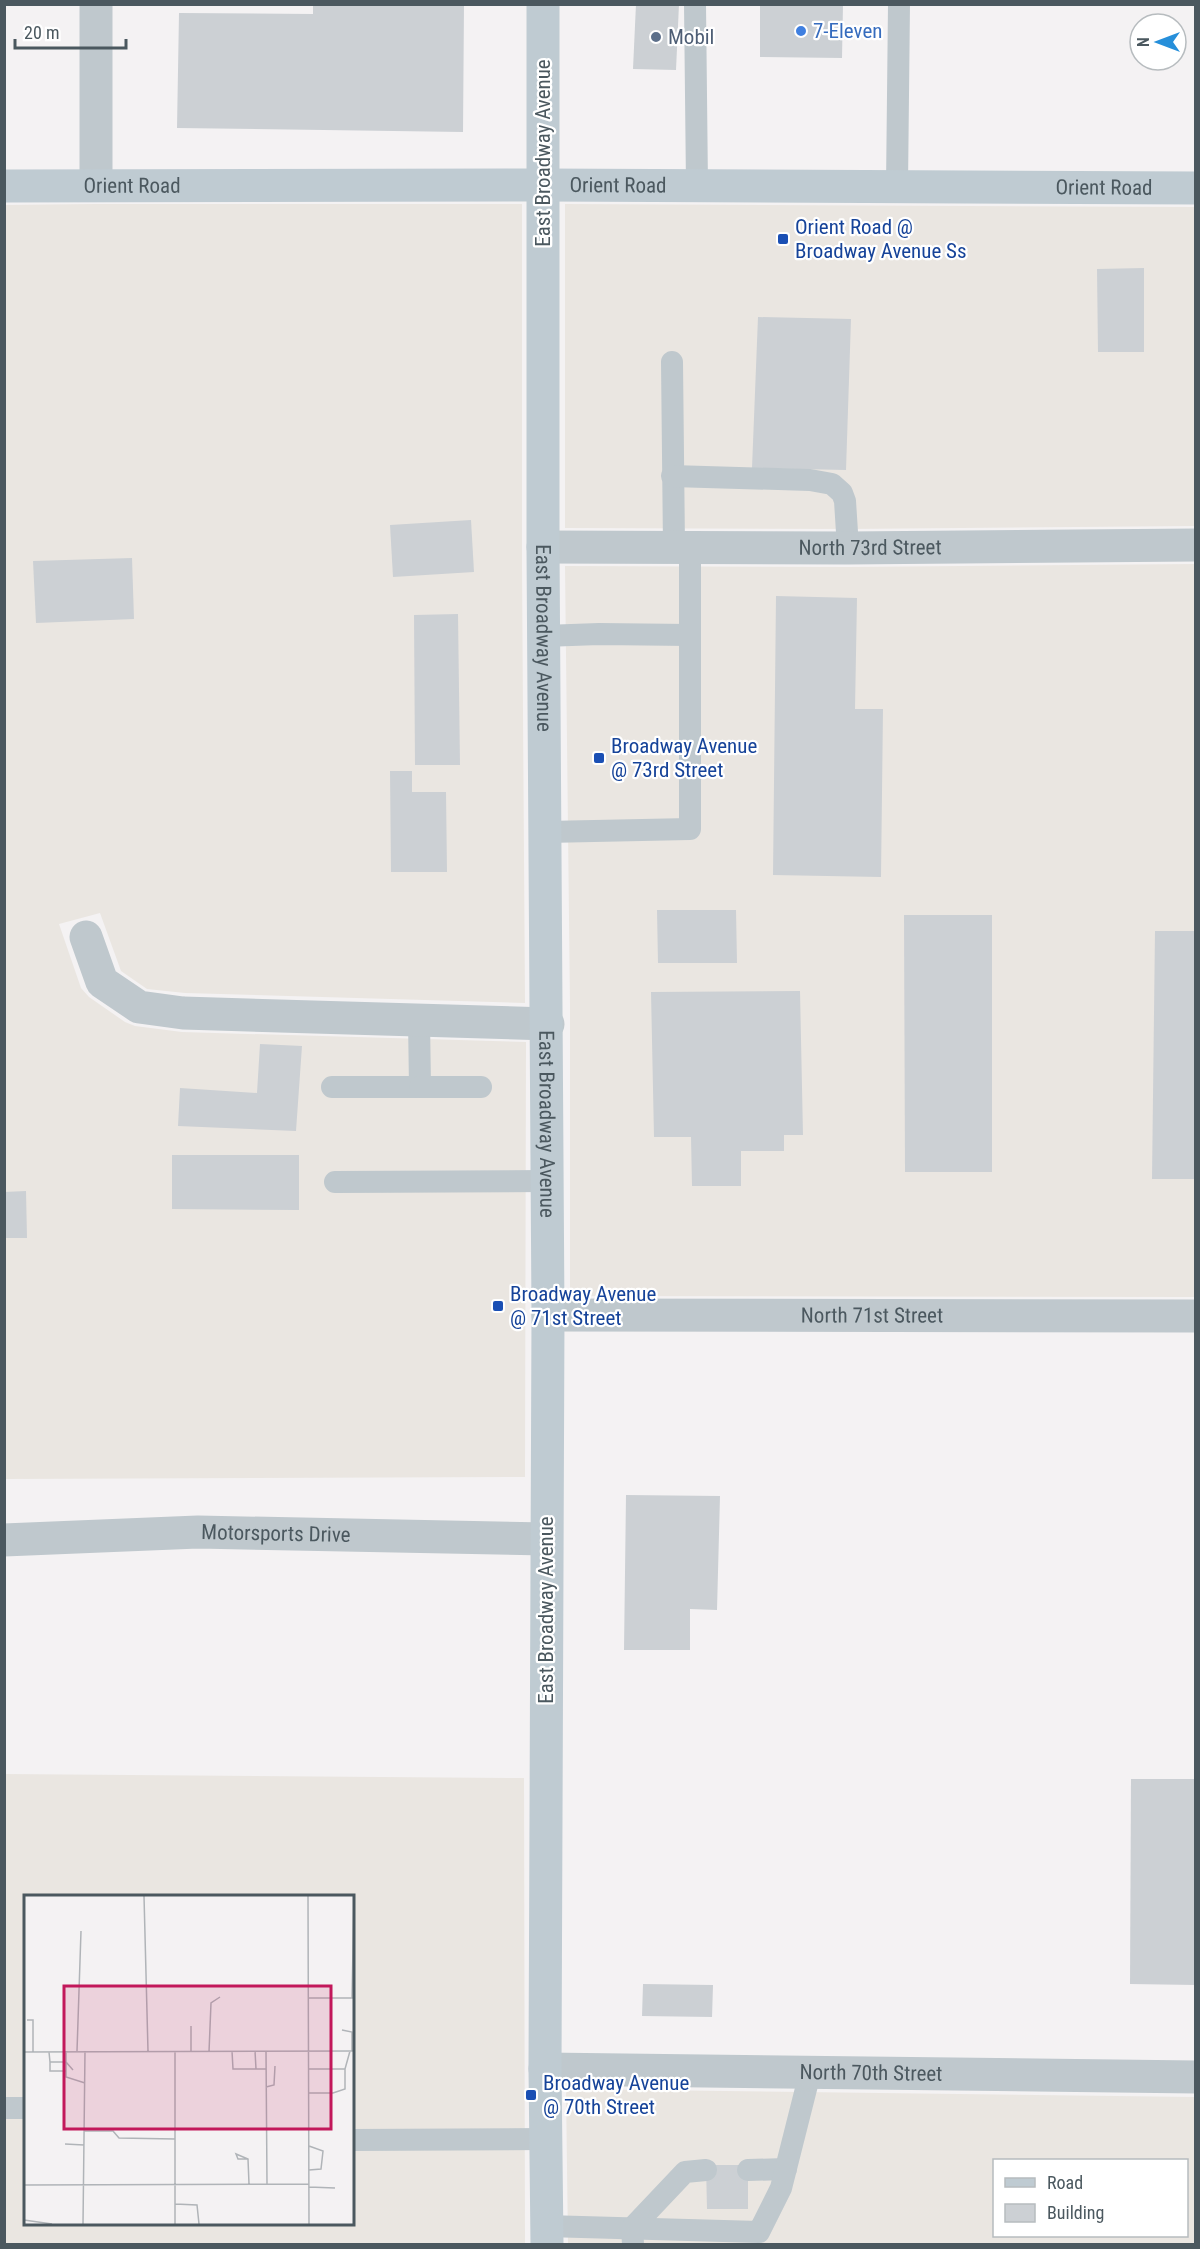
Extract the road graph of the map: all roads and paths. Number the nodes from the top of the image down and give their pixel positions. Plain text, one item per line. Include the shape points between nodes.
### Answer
1 (96, 4) edge
2 (543, 4) edge
3 (695, 4) edge
4 (899, 4) edge
5 (96, 185) junction
6 (543, 185) junction
7 (4, 186) edge
8 (697, 186) junction
9 (897, 186) junction
10 (1196, 188) edge
11 (672, 362) dead end
12 (672, 476) junction
13 (1196, 544) edge
14 (543, 547) junction
15 (682, 547) junction
16 (848, 548) junction
17 (690, 635) junction
18 (544, 636) junction
19 (546, 832) junction
20 (86, 937) dead end
21 (419, 1020) junction
22 (548, 1023) junction
23 (332, 1087) dead end
24 (420, 1087) junction
25 (481, 1087) dead end
26 (548, 1181) junction
27 (335, 1182) dead end
28 (548, 1315) junction
29 (1196, 1316) edge
30 (546, 1539) junction
31 (4, 1540) edge
32 (544, 2069) junction
33 (810, 2073) junction
34 (1196, 2077) edge
35 (4, 2108) edge
36 (24, 2108) edge
37 (545, 2139) junction
38 (354, 2140) edge
39 (786, 2169) junction
40 (706, 2170) dead end
41 (748, 2170) dead end
42 (547, 2235) edge
43 (633, 2236) edge
44 (711, 2237) edge

1 - 5 street
2 - 6 main road, East Broadway Avenue
3 - 8 lane
4 - 9 lane
5 - 6 main road, Orient Road
5 - 7 main road, Orient Road
6 - 8 main road, Orient Road
6 - 14 main road, East Broadway Avenue
8 - 9 main road, Orient Road
9 - 10 main road, Orient Road
11 - 12 lane
12 - 15 lane
12 - 16 lane via 832,484 845,501
13 - 16 street, North 73rd Street
14 - 15 street, North 73rd Street
14 - 18 main road, East Broadway Avenue
15 - 16 street, North 73rd Street
15 - 17 lane
17 - 18 lane
17 - 19 lane via 690,829
18 - 19 main road, East Broadway Avenue
19 - 22 main road, East Broadway Avenue
20 - 21 street via 102,982 139,1007 183,1013
21 - 22 street
21 - 24 lane
22 - 26 main road, East Broadway Avenue
23 - 24 lane
24 - 25 lane
26 - 27 lane
26 - 28 main road, East Broadway Avenue
28 - 29 street, North 71st Street
28 - 30 main road, East Broadway Avenue
30 - 31 street, Motorsports Drive via 198,1532
30 - 32 main road, East Broadway Avenue
32 - 33 street, North 70th Street
32 - 37 main road, East Broadway Avenue
33 - 34 street, North 70th Street
33 - 39 lane
35 - 36 lane
37 - 38 lane
37 - 42 main road, East Broadway Avenue
39 - 41 lane
39 - 44 lane via 759,2232
40 - 43 lane via 685,2172
42 - 43 lane
43 - 44 lane

